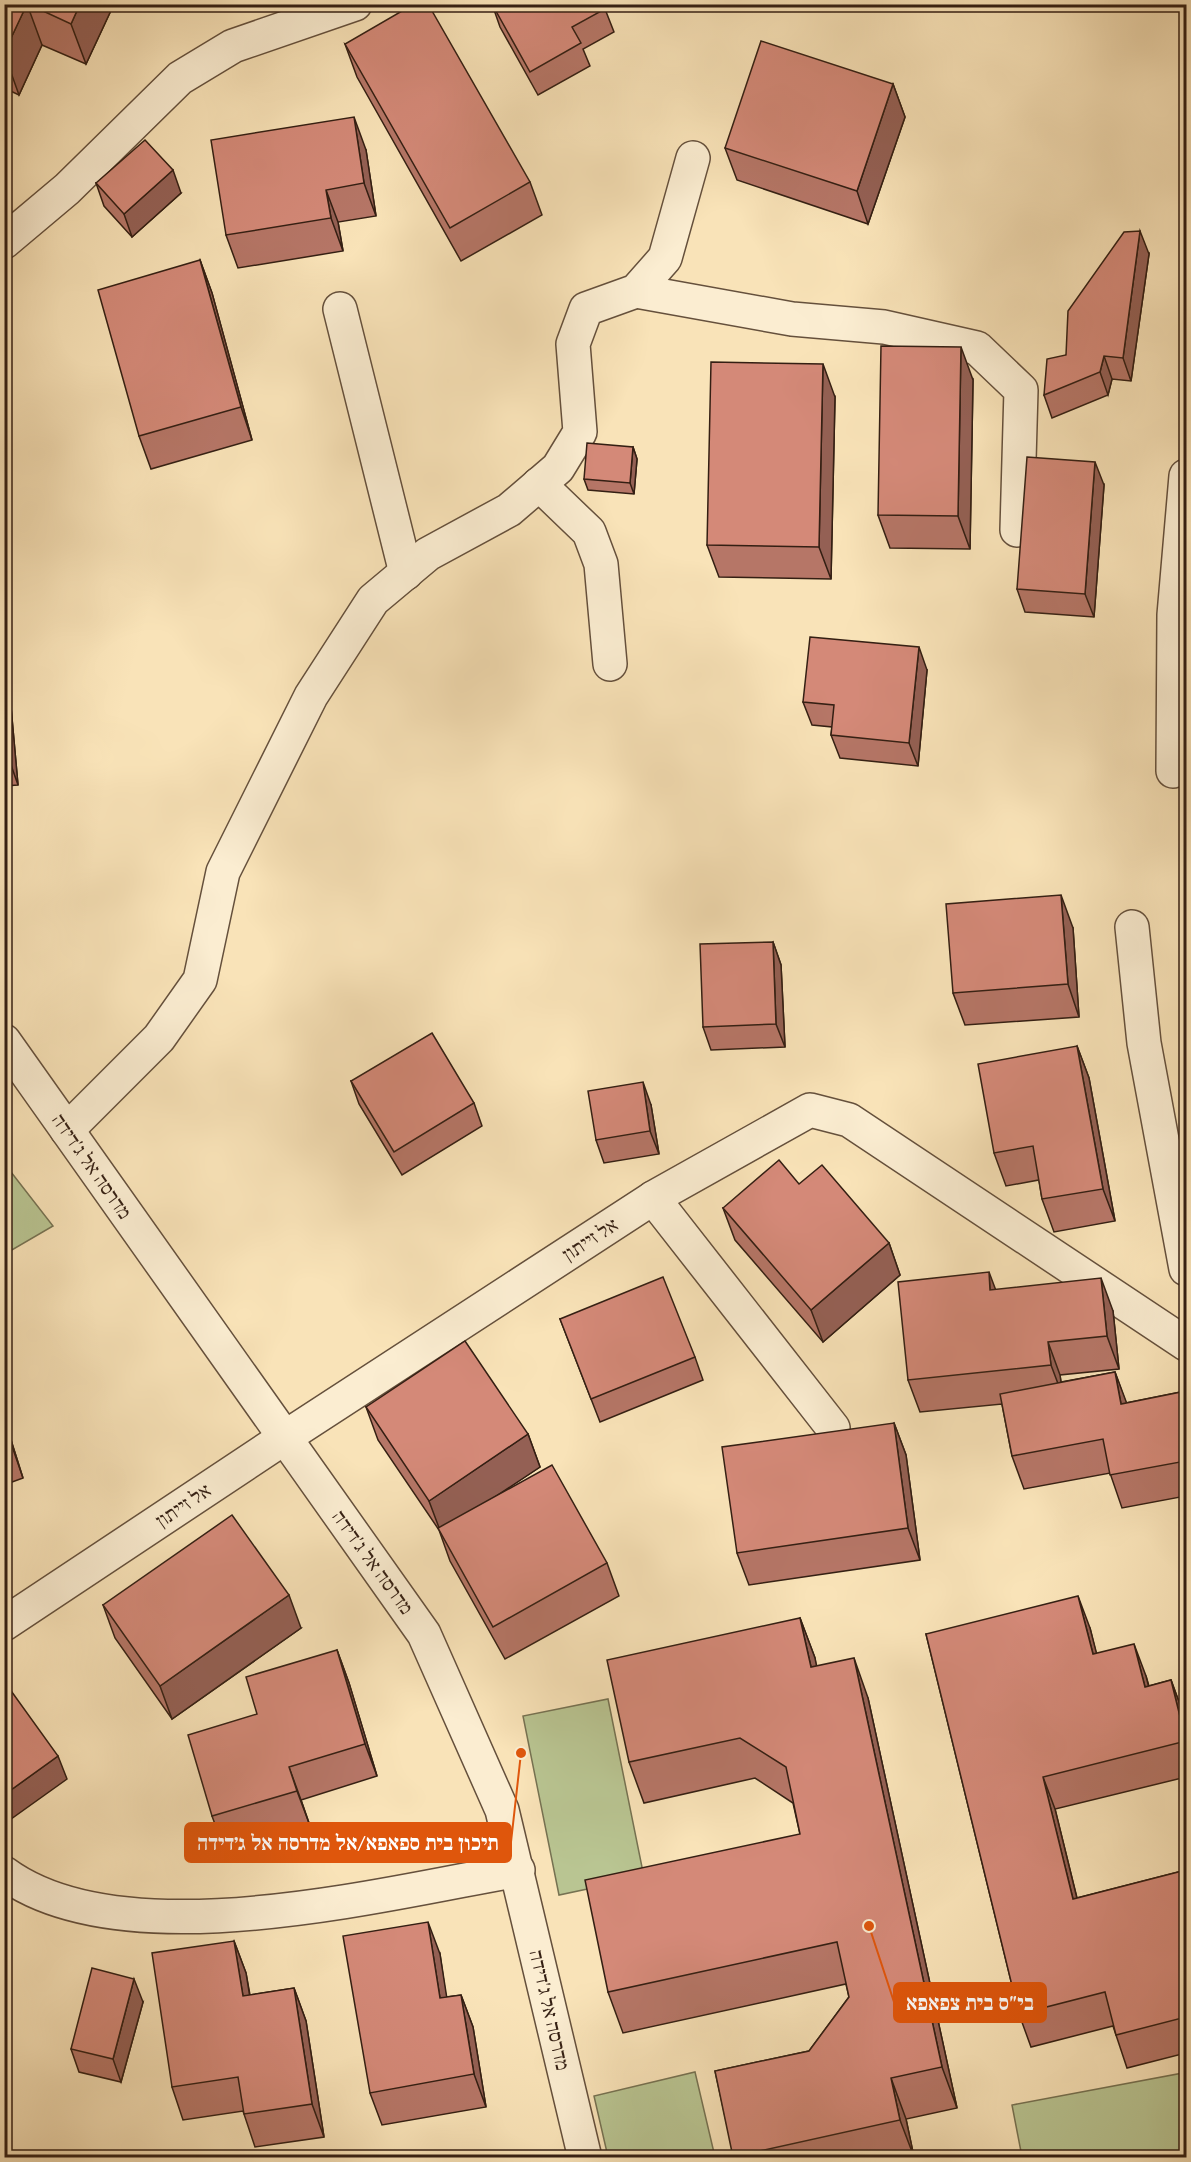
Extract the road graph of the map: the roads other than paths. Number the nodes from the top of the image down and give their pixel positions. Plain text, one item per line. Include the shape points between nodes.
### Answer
1 (355, 4) edge
2 (324, 10) edge
3 (693, 158) dead end
4 (4, 242) edge
5 (636, 291) junction
6 (340, 309) dead end
7 (1186, 476) edge
8 (539, 484) junction
9 (1017, 530) dead end
10 (406, 573) junction
11 (610, 664) dead end
12 (1173, 771) dead end
13 (1132, 927) dead end
14 (4, 1041) edge
15 (67, 1130) junction
16 (653, 1198) junction
17 (1186, 1269) edge
18 (1186, 1344) edge
19 (833, 1428) dead end
20 (284, 1438) junction
21 (4, 1624) edge
22 (518, 1870) junction
23 (4, 1874) edge
24 (585, 2157) edge

1 - 2 street
2 - 4 street via 233,46 180,78 67,189
3 - 5 street via 665,258
5 - 8 street via 586,309 573,344 580,432 558,468
5 - 9 street via 792,320 884,327 977,348 1021,390
6 - 10 street
7 - 12 street via 1174,615
8 - 10 street via 509,510 428,554
8 - 11 street via 589,532 601,564
10 - 15 street via 373,600 310,696 223,872 200,980 159,1038
13 - 17 street via 1144,1043
14 - 15 street, מדרסה אל ג'דידה
15 - 20 street, מדרסה אל ג'דידה
16 - 18 street, אל זייתון via 810,1110 849,1120
16 - 19 street
16 - 20 street, אל זייתון
20 - 21 street, אל זייתון
20 - 22 street, מדרסה אל ג'דידה via 424,1634 502,1810
22 - 23 street via 309,1908 208,1918 76,1906 22,1886
22 - 24 street, מדרסה אל ג'דידה

